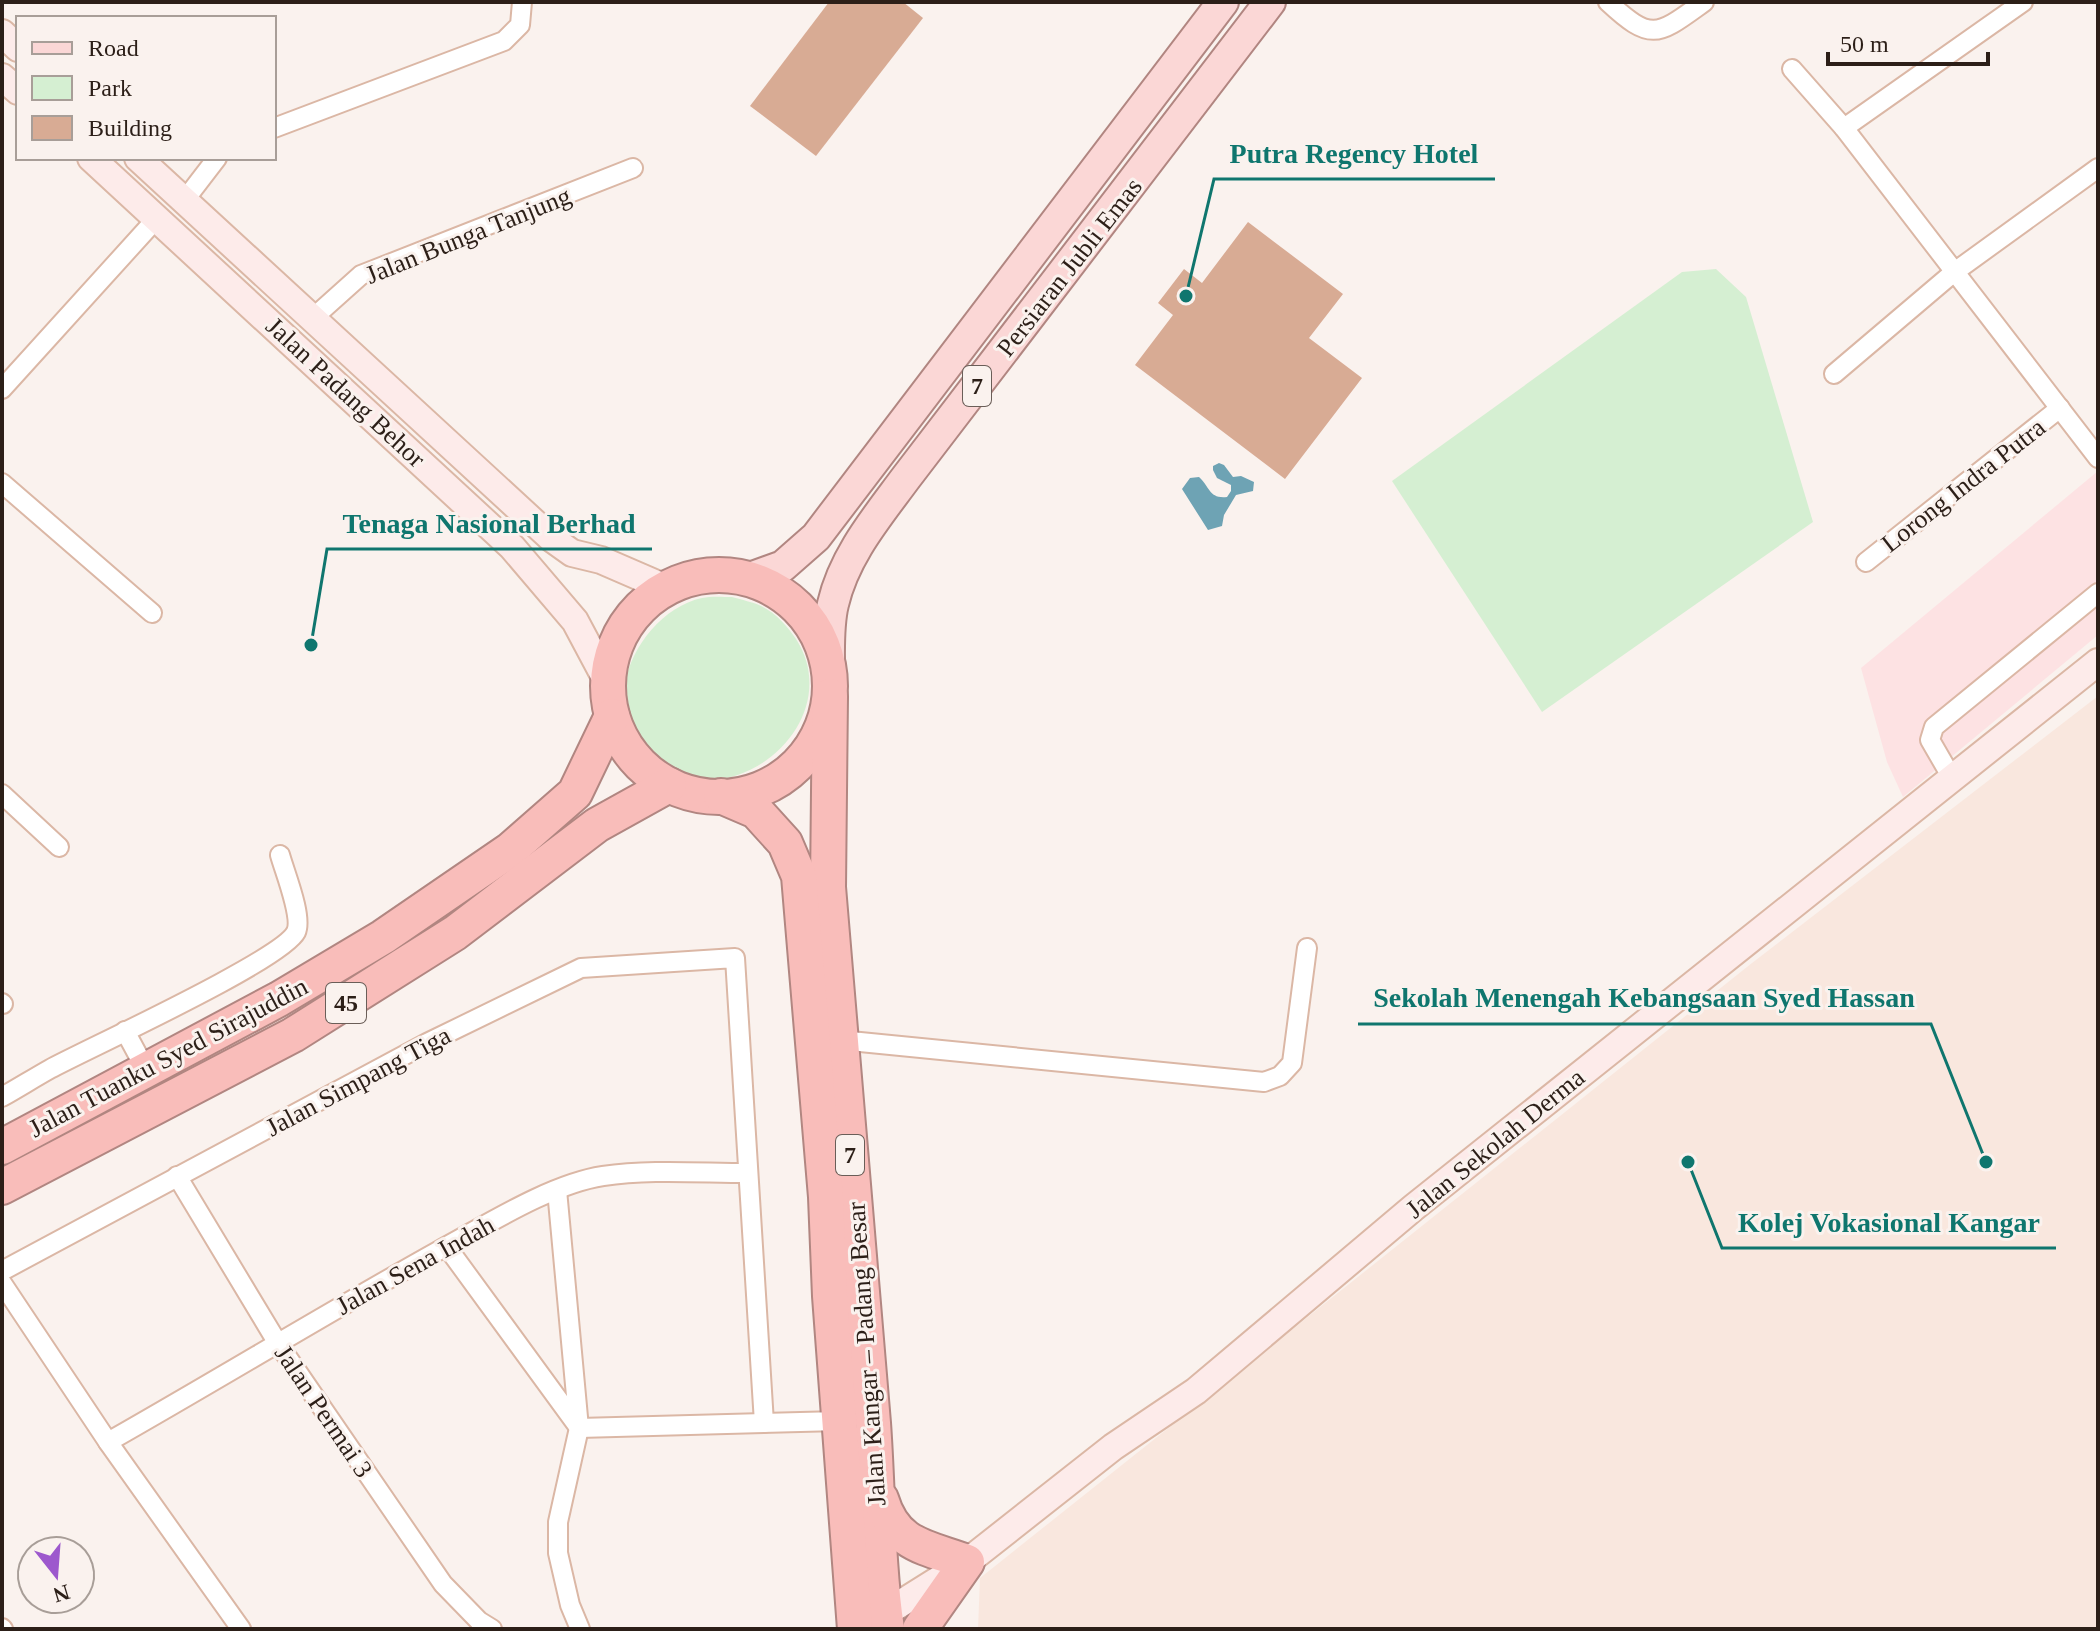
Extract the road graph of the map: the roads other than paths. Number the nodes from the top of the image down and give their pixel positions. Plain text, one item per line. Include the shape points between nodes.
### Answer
1 (522, 2) edge
2 (1221, 2) edge
3 (1270, 2) edge
4 (1608, 2) edge
5 (1704, 2) edge
6 (2023, 2) edge
7 (1792, 69) dead end
8 (1144, 105) junction
9 (276, 127) edge
10 (1176, 128) junction
11 (1844, 128) junction
12 (93, 160) edge
13 (140, 160) edge
14 (215, 160) edge
15 (633, 168) dead end
16 (2098, 168) edge
17 (184, 201) junction
18 (157, 218) junction
19 (1953, 273) junction
20 (313, 318) junction
21 (1834, 374) dead end
22 (2, 389) edge
23 (2060, 408) junction
24 (2098, 458) edge
25 (2, 483) edge
26 (1866, 562) dead end
27 (747, 579) junction
28 (668, 589) junction
29 (2098, 593) edge
30 (152, 613) dead end
31 (2098, 662) edge
32 (830, 681) junction
33 (610, 699) junction
34 (1952, 778) junction
35 (669, 785) junction
36 (2, 794) edge
37 (721, 796) junction
38 (59, 847) dead end
39 (280, 855) dead end
40 (1307, 948) dead end
41 (125, 1031) junction
42 (840, 1040) junction
43 (146, 1070) junction
44 (2, 1097) edge
45 (2, 1147) edge
46 (748, 1173) junction
47 (177, 1176) junction
48 (2, 1187) edge
49 (557, 1190) junction
50 (447, 1247) junction
51 (2, 1271) edge
52 (2, 1283) edge
53 (277, 1342) junction
54 (839, 1421) junction
55 (764, 1423) junction
56 (579, 1428) junction
57 (108, 1442) junction
58 (878, 1491) junction
59 (967, 1562) junction
60 (875, 1625) edge
61 (241, 1629) edge
62 (492, 1629) edge
63 (580, 1629) edge
64 (920, 1629) edge

1 - 9 street via 520,25 504,41
2 - 8 main road, Persiaran Jubli Emas / 7
3 - 10 main road, Persiaran Jubli Emas / 7
4 - 5 street via 1633,25 1649,31 1669,27
6 - 11 street
7 - 11 street
8 - 10 main road
8 - 27 main road, Persiaran Jubli Emas / 7 via 816,537 783,566
10 - 32 main road, Persiaran Jubli Emas / 7 via 855,549 832,605
11 - 19 street
12 - 18 street, Jalan Padang Behor
13 - 17 street, Jalan Padang Behor
14 - 17 street
15 - 20 street, Jalan Bunga Tanjung via 361,275
16 - 19 street
17 - 20 street, Jalan Padang Behor
18 - 22 street
18 - 33 street, Jalan Padang Behor via 512,547 575,621
19 - 21 street
19 - 23 street
20 - 28 street, Jalan Padang Behor via 551,538 572,553
23 - 24 street
23 - 26 street, Lorong Indra Putra
25 - 30 street
27 - 28 highway, 7 via 698,578
27 - 32 highway, 7 via 767,586 801,611 823,646
28 - 33 highway, 7 via 625,628 610,663
29 - 34 street via 1934,727 1930,740
31 - 34 street, Jalan Sekolah Derma
32 - 37 highway, 7 via 824,724 810,750 766,787
32 - 42 highway, Jalan Kangar – Padang Besar / 7 via 828,887
33 - 35 highway, 7 via 620,737 633,756
33 - 43 highway, Jalan Tuanku Syed Sirajuddin / 45 via 575,793 510,850 383,937
34 - 59 street, Jalan Sekolah Derma via 1413,1208 1196,1391 1113,1447
35 - 37 highway, 7
35 - 48 highway, Jalan Tuanku Syed Sirajuddin / 45 via 597,825 455,933 293,1035
36 - 38 street
37 - 54 highway, Jalan Kangar – Padang Besar / 7 via 756,811 785,843 799,876
39 - 41 street via 296,911 297,930 287,945
40 - 42 street via 1292,1063 1280,1076 1264,1082
41 - 43 street
41 - 44 street
42 - 58 highway, Jalan Kangar – Padang Besar / 7
43 - 45 highway, Jalan Tuanku Syed Sirajuddin / 45
46 - 47 street, Jalan Simpang Tiga via 735,958 581,968
46 - 49 street, Jalan Sena Indah via 601,1176
46 - 55 street
47 - 51 street, Jalan Simpang Tiga
47 - 53 street, Jalan Permai 3
49 - 50 street, Jalan Sena Indah
49 - 56 street
50 - 53 street, Jalan Sena Indah
50 - 56 street
52 - 57 street
53 - 57 street, Jalan Sena Indah
53 - 62 street, Jalan Permai 3 via 443,1584
54 - 55 street
54 - 60 highway, Jalan Kangar – Padang Besar / 7 via 849,1562 873,1607
55 - 56 street
56 - 63 street via 558,1522 558,1553
57 - 61 street
58 - 59 highway via 887,1521 905,1539
58 - 60 highway, Jalan Kangar – Padang Besar / 7
59 - 60 street, Jalan Sekolah Derma
59 - 64 highway

